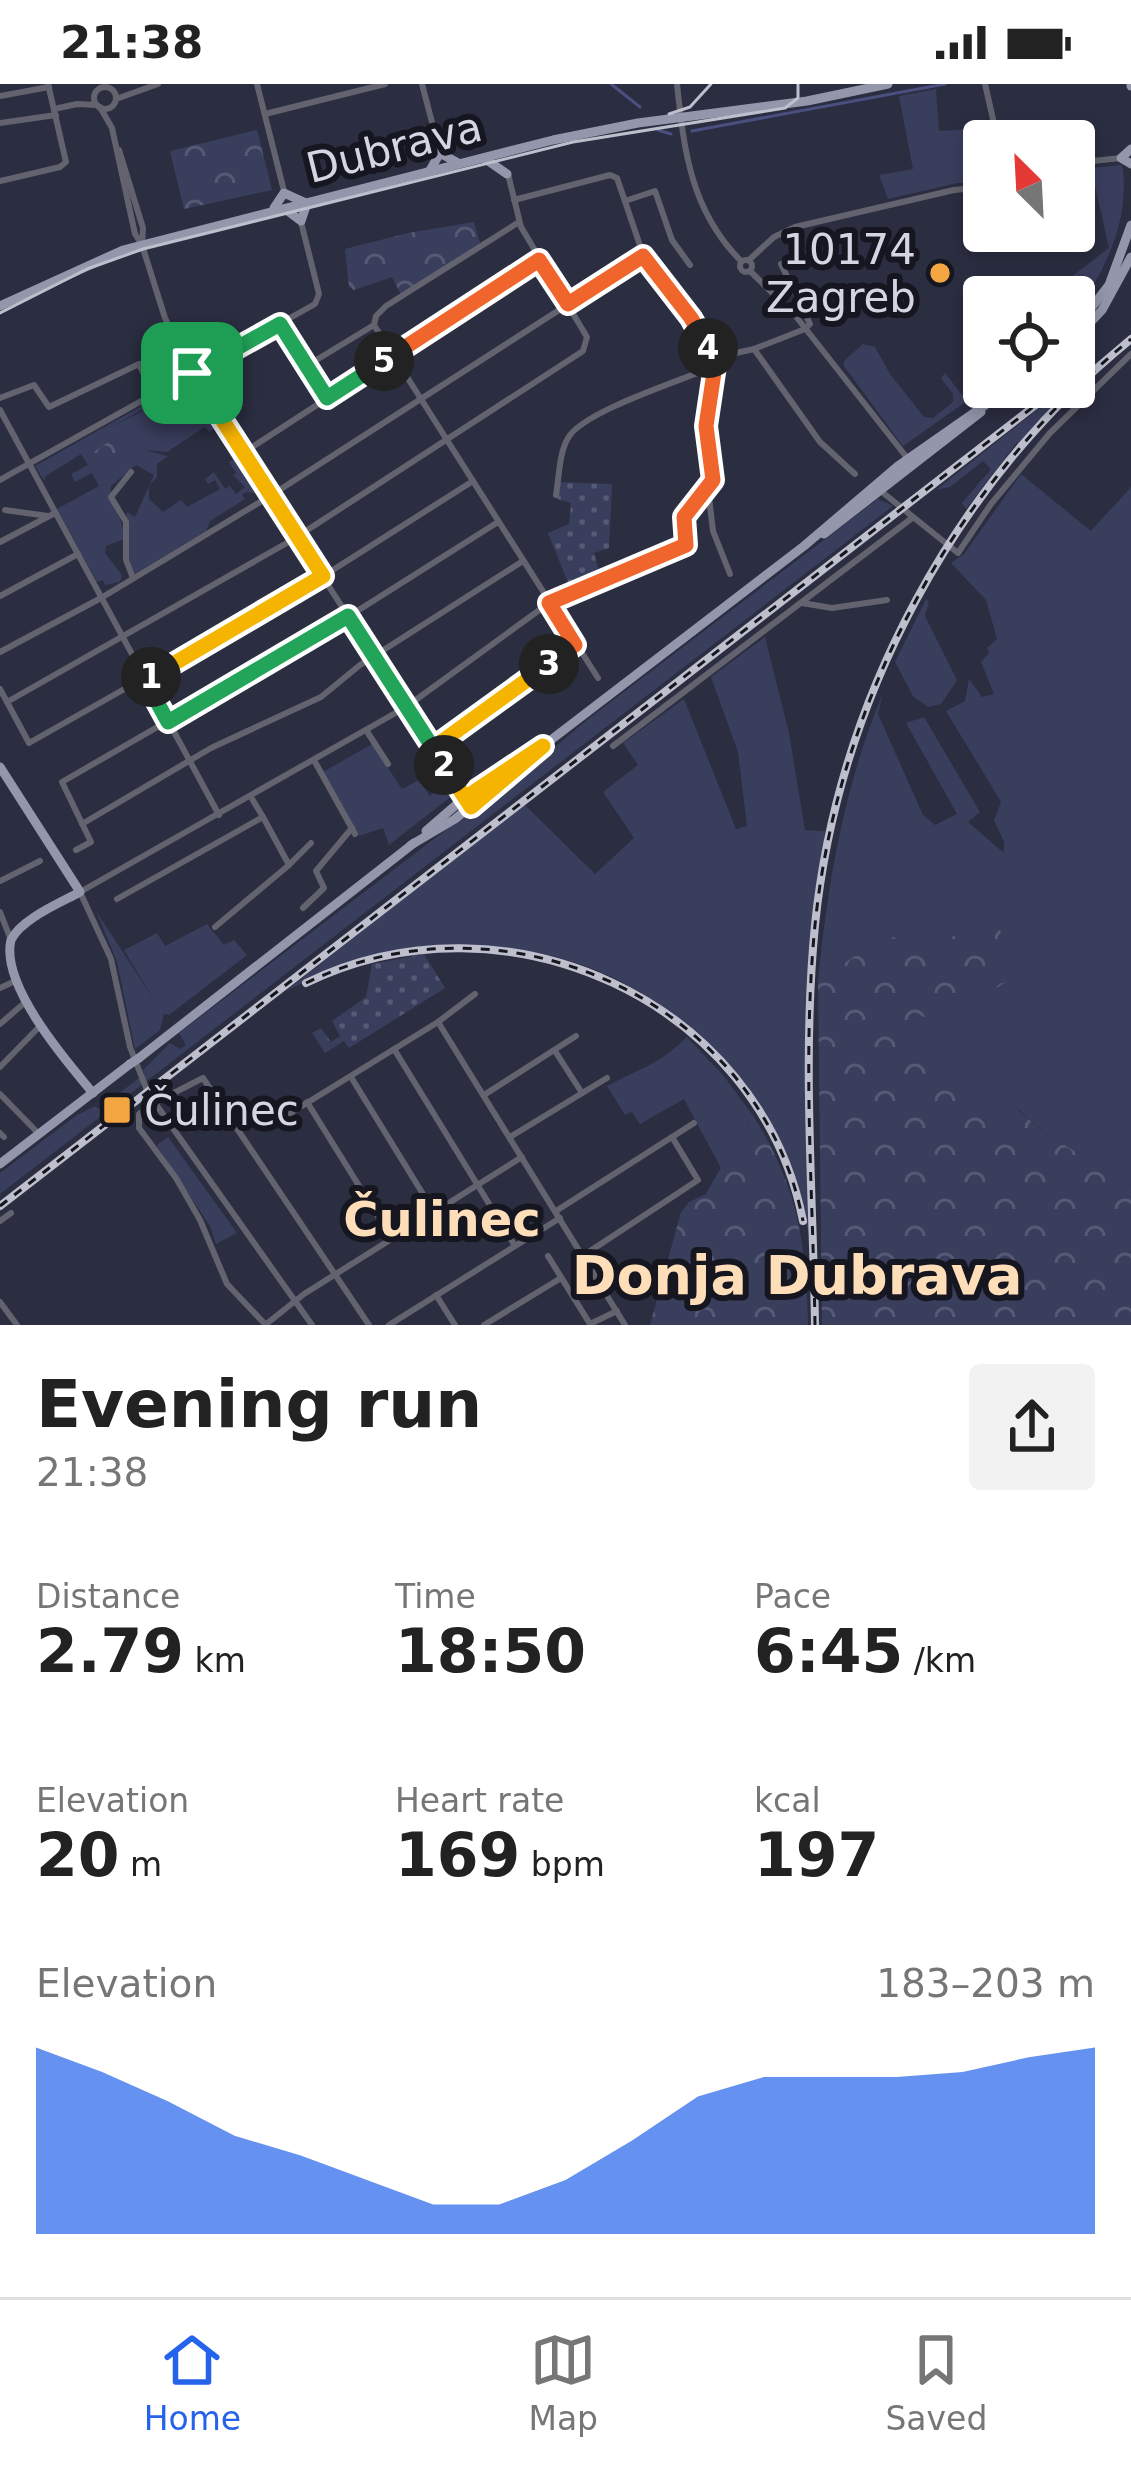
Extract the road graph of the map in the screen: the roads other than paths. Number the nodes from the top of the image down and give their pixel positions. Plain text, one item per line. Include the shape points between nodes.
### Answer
1 (158, 84) edge
2 (257, 84) edge
3 (385, 84) edge
4 (422, 84) edge
5 (677, 84) edge
6 (885, 84) edge
7 (985, 84) edge
8 (48, 86) edge
9 (104, 88) edge
10 (140, 88) junction
11 (0, 96) edge
12 (114, 103) junction
13 (76, 104) junction
14 (99, 106) junction
15 (55, 112) junction
16 (265, 114) junction
17 (680, 117) junction
18 (993, 120) edge
19 (0, 123) edge
20 (112, 128) junction
21 (1131, 149) edge
22 (515, 150) junction
23 (440, 153) junction
24 (484, 158) junction
25 (1126, 161) edge
26 (1095, 162) edge
27 (461, 164) junction
28 (429, 172) junction
29 (507, 174) junction
30 (0, 181) edge
31 (963, 190) edge
32 (284, 193) junction
33 (514, 200) junction
34 (625, 201) junction
35 (307, 203) junction
36 (285, 209) junction
37 (265, 214) junction
38 (301, 221) junction
39 (519, 222) junction
40 (1131, 225) edge
41 (142, 244) junction
42 (643, 256) junction
43 (1131, 256) edge
44 (539, 260) junction
45 (745, 261) junction
46 (781, 264) dead end
47 (690, 265) dead end
48 (1095, 303) edge
49 (568, 304) junction
50 (0, 306) edge
51 (1095, 314) edge
52 (280, 324) junction
53 (374, 325) junction
54 (805, 329) junction
55 (754, 349) junction
56 (1131, 354) edge
57 (393, 355) junction
58 (318, 359) dead end
59 (714, 362) junction
60 (192, 373) junction
61 (153, 394) junction
62 (0, 398) edge
63 (327, 398) junction
64 (422, 400) junction
65 (983, 408) edge
66 (0, 410) edge
67 (446, 440) junction
68 (243, 453) junction
69 (911, 462) junction
70 (26, 463) junction
71 (131, 472) dead end
72 (855, 474) dead end
73 (0, 480) edge
74 (472, 482) junction
75 (709, 488) junction
76 (882, 492) junction
77 (556, 495) dead end
78 (270, 496) junction
79 (5, 510) dead end
80 (51, 515) junction
81 (912, 518) junction
82 (498, 522) junction
83 (297, 537) junction
84 (0, 542) edge
85 (804, 546) junction
86 (78, 554) junction
87 (523, 561) junction
88 (730, 574) dead end
89 (323, 576) junction
90 (133, 578) junction
91 (0, 596) edge
92 (100, 598) junction
93 (887, 600) dead end
94 (802, 602) junction
95 (549, 603) junction
96 (348, 616) junction
97 (122, 639) junction
98 (575, 645) junction
99 (0, 652) edge
100 (374, 656) junction
101 (598, 678) dead end
102 (145, 680) junction
103 (0, 689) edge
104 (7, 702) junction
105 (406, 707) junction
106 (168, 722) junction
107 (366, 730) junction
108 (614, 746) dead end
109 (433, 748) junction
110 (315, 761) junction
111 (191, 762) junction
112 (388, 764) dead end
113 (0, 767) edge
114 (251, 797) junction
115 (468, 802) junction
116 (219, 815) junction
117 (263, 817) junction
118 (82, 824) junction
119 (311, 843) dead end
120 (76, 850) dead end
121 (40, 861) dead end
122 (289, 865) junction
123 (64, 867) junction
124 (0, 881) edge
125 (80, 892) junction
126 (117, 899) dead end
127 (56, 906) junction
128 (303, 908) dead end
129 (1, 916) edge
130 (215, 927) dead end
131 (7, 942) edge
132 (8, 977) edge
133 (0, 988) edge
134 (475, 994) dead end
135 (22, 1005) junction
136 (438, 1022) junction
137 (0, 1024) edge
138 (39, 1027) junction
139 (576, 1036) dead end
140 (394, 1049) junction
141 (555, 1050) junction
142 (0, 1067) edge
143 (76, 1073) junction
144 (350, 1076) junction
145 (608, 1078) dead end
146 (0, 1094) edge
147 (92, 1094) junction
148 (582, 1094) junction
149 (484, 1095) junction
150 (307, 1102) junction
151 (72, 1109) junction
152 (289, 1114) dead end
153 (694, 1123) dead end
154 (39, 1134) junction
155 (510, 1137) junction
156 (672, 1137) junction
157 (523, 1157) junction
158 (0, 1164) edge
159 (478, 1185) junction
160 (434, 1212) junction
161 (11, 1213) dead end
162 (558, 1214) junction
163 (0, 1221) edge
164 (392, 1239) junction
165 (515, 1246) junction
166 (584, 1255) junction
167 (548, 1256) dead end
168 (335, 1275) junction
169 (561, 1278) junction
170 (436, 1294) junction
171 (294, 1301) junction
172 (0, 1303) edge
173 (617, 1312) junction
174 (17, 1325) edge
175 (265, 1325) edge
176 (312, 1325) edge
177 (368, 1325) edge
178 (388, 1325) edge
179 (454, 1325) edge
180 (484, 1325) edge
181 (625, 1325) edge

1 - 10 street
2 - 16 street
3 - 16 street
4 - 23 street
5 - 17 street
6 - 17 main road, Dubrava
7 - 18 street
8 - 11 street
8 - 15 street
9 - 10 street
9 - 12 street
9 - 13 street
9 - 14 street
10 - 12 street
12 - 14 street
12 - 20 street
13 - 14 street
13 - 15 street
14 - 20 street
15 - 19 street
15 - 30 street via 63,164
16 - 32 street
17 - 22 main road, Dubrava
17 - 45 street via 699,200
20 - 41 street
21 - 25 main road
22 - 24 main road, Dubrava
22 - 29 main road
23 - 27 main road
23 - 28 main road
24 - 27 main road, Dubrava
24 - 29 main road
25 - 26 street
27 - 28 main road, Dubrava
28 - 35 main road, Dubrava
29 - 33 street
31 - 45 street via 795,226
32 - 35 main road
32 - 37 main road
33 - 34 street via 610,175
33 - 39 street
34 - 42 street
34 - 47 street via 655,191
35 - 36 main road, Dubrava
35 - 38 main road
36 - 37 main road, Dubrava
36 - 38 main road
37 - 41 main road, Dubrava
38 - 52 street via 318,301
39 - 44 street
39 - 53 street via 386,306
40 - 48 main road
41 - 50 main road, Dubrava
41 - 60 street via 164,318
42 - 49 street
42 - 59 street
43 - 51 main road
44 - 49 street
44 - 57 street
45 - 54 street via 742,271
46 - 54 street via 808,314
49 - 64 street
49 - 67 street via 586,344 574,358
52 - 60 street
52 - 63 street
53 - 57 street
53 - 58 street
54 - 55 street
54 - 69 street
55 - 59 street
55 - 72 street via 820,442
56 - 81 street via 1058,424 958,553
57 - 63 street
57 - 64 street
59 - 75 street
59 - 77 street via 575,429
60 - 61 street
60 - 68 street
61 - 62 street via 140,364 49,407 34,386
61 - 70 street
63 - 68 street
64 - 67 street
64 - 78 street
65 - 69 main road
66 - 70 street
67 - 74 street
67 - 83 street
68 - 78 street
69 - 76 main road
69 - 85 main road
70 - 73 street
70 - 80 street
71 - 90 street via 111,497 126,522
74 - 82 street
74 - 89 street
75 - 88 street via 713,531
75 - 95 street via 687,512 682,548
76 - 81 street
76 - 85 main road
78 - 83 street
78 - 90 street
79 - 80 street
80 - 84 street
80 - 86 street
81 - 94 street
82 - 87 street
82 - 96 street
83 - 89 street
83 - 97 street
85 - 115 main road
86 - 91 street
86 - 92 street
87 - 95 street
87 - 100 street
89 - 96 street
89 - 102 street
90 - 92 street
92 - 97 street
92 - 99 street
93 - 94 street via 832,608
94 - 108 street
95 - 98 street
95 - 105 street
96 - 100 street
96 - 106 street
97 - 102 street
97 - 104 street
98 - 101 street
98 - 109 street
100 - 105 street
100 - 111 street via 321,698
102 - 104 street via 29,743
102 - 106 street
103 - 104 street
105 - 107 street
105 - 109 street
106 - 111 street
106 - 118 street via 62,782
107 - 110 street
107 - 112 street
109 - 115 street
110 - 114 street
110 - 128 street via 354,831 316,872 324,888
111 - 116 street
111 - 118 street
113 - 123 main road
114 - 116 street
114 - 117 street
115 - 147 main road
116 - 125 street
117 - 122 street
117 - 126 street
118 - 120 street via 91,842
119 - 122 street
121 - 124 street
122 - 130 street
123 - 125 main road
123 - 127 main road via 65,892
125 - 127 main road
125 - 171 street via 111,959 148,1093
127 - 131 main road
129 - 131 street
131 - 132 main road
132 - 133 street
132 - 135 main road
134 - 136 street
135 - 137 street
135 - 138 main road
136 - 140 street
136 - 149 street
138 - 142 street
138 - 143 main road
139 - 141 street
140 - 144 street
140 - 159 street
141 - 148 street
141 - 149 street
143 - 147 main road
143 - 151 main road
144 - 150 street
144 - 160 street
145 - 148 street
146 - 154 street
147 - 151 main road
148 - 155 street
149 - 155 street
150 - 152 street
150 - 164 street
151 - 154 main road
153 - 156 street
154 - 158 main road
155 - 157 street
156 - 162 street
156 - 166 street via 698,1180
157 - 159 street
157 - 162 street
159 - 160 street
159 - 165 street
160 - 164 street
161 - 163 street
162 - 165 street
162 - 166 street
164 - 168 street
165 - 170 street
166 - 173 street
167 - 169 street
168 - 171 street
168 - 175 street, bridge via 203,1078 148,1106 139,1127 200,1220 227,1284
168 - 177 street
169 - 173 street via 590,1324
169 - 180 street
170 - 178 street
170 - 179 street
171 - 175 street
171 - 176 street
172 - 174 street
173 - 181 street

